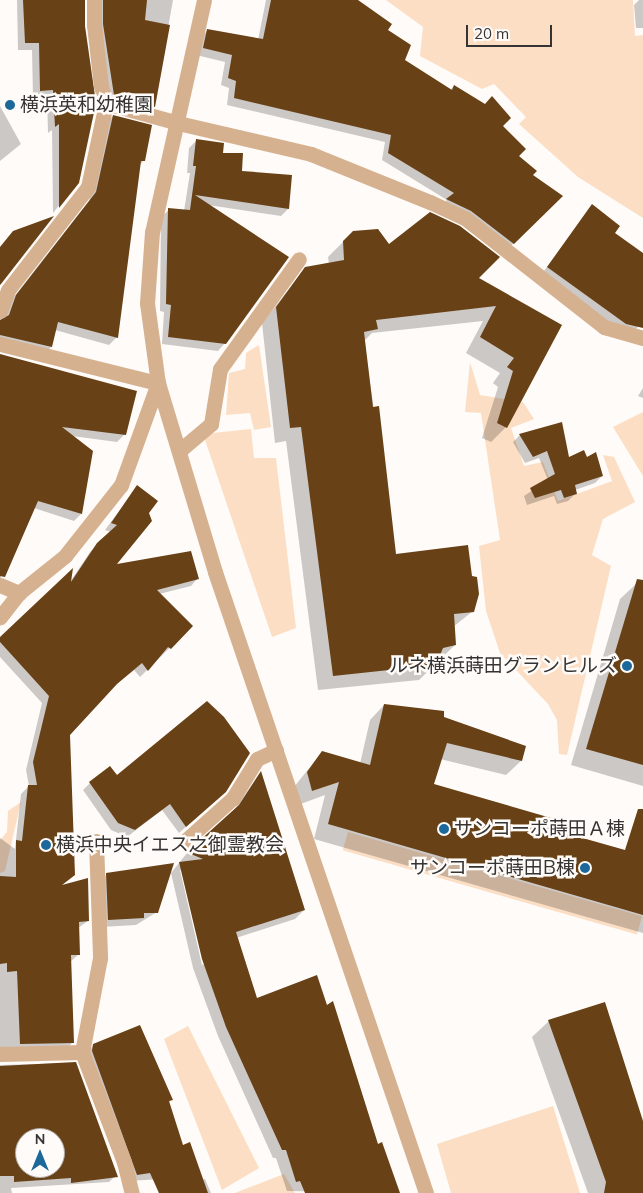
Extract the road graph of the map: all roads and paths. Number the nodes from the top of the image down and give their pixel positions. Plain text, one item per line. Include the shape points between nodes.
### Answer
1 (94, 0) edge
2 (204, 0) edge
3 (106, 103) junction
4 (178, 123) junction
5 (299, 259) dead end
6 (0, 311) edge
7 (643, 338) edge
8 (0, 344) edge
9 (158, 383) junction
10 (179, 451) junction
11 (0, 585) edge
12 (20, 593) junction
13 (0, 618) edge
14 (276, 750) junction
15 (186, 840) dead end
16 (96, 841) dead end
17 (82, 1052) junction
18 (0, 1054) edge
19 (132, 1193) edge
20 (426, 1193) edge

1 - 3 street via 100,86
2 - 4 street
3 - 4 street
3 - 6 street via 88,186 8,290
4 - 7 street via 311,154 465,218 604,327
4 - 9 street via 152,241 147,303
5 - 10 street via 220,369 211,424
8 - 9 street
9 - 10 street
9 - 12 street via 121,485 65,556
10 - 14 street
11 - 12 street
12 - 13 street
14 - 15 street via 257,759 233,798
14 - 20 street
16 - 17 street via 100,958
17 - 18 street
17 - 19 street via 124,1162

